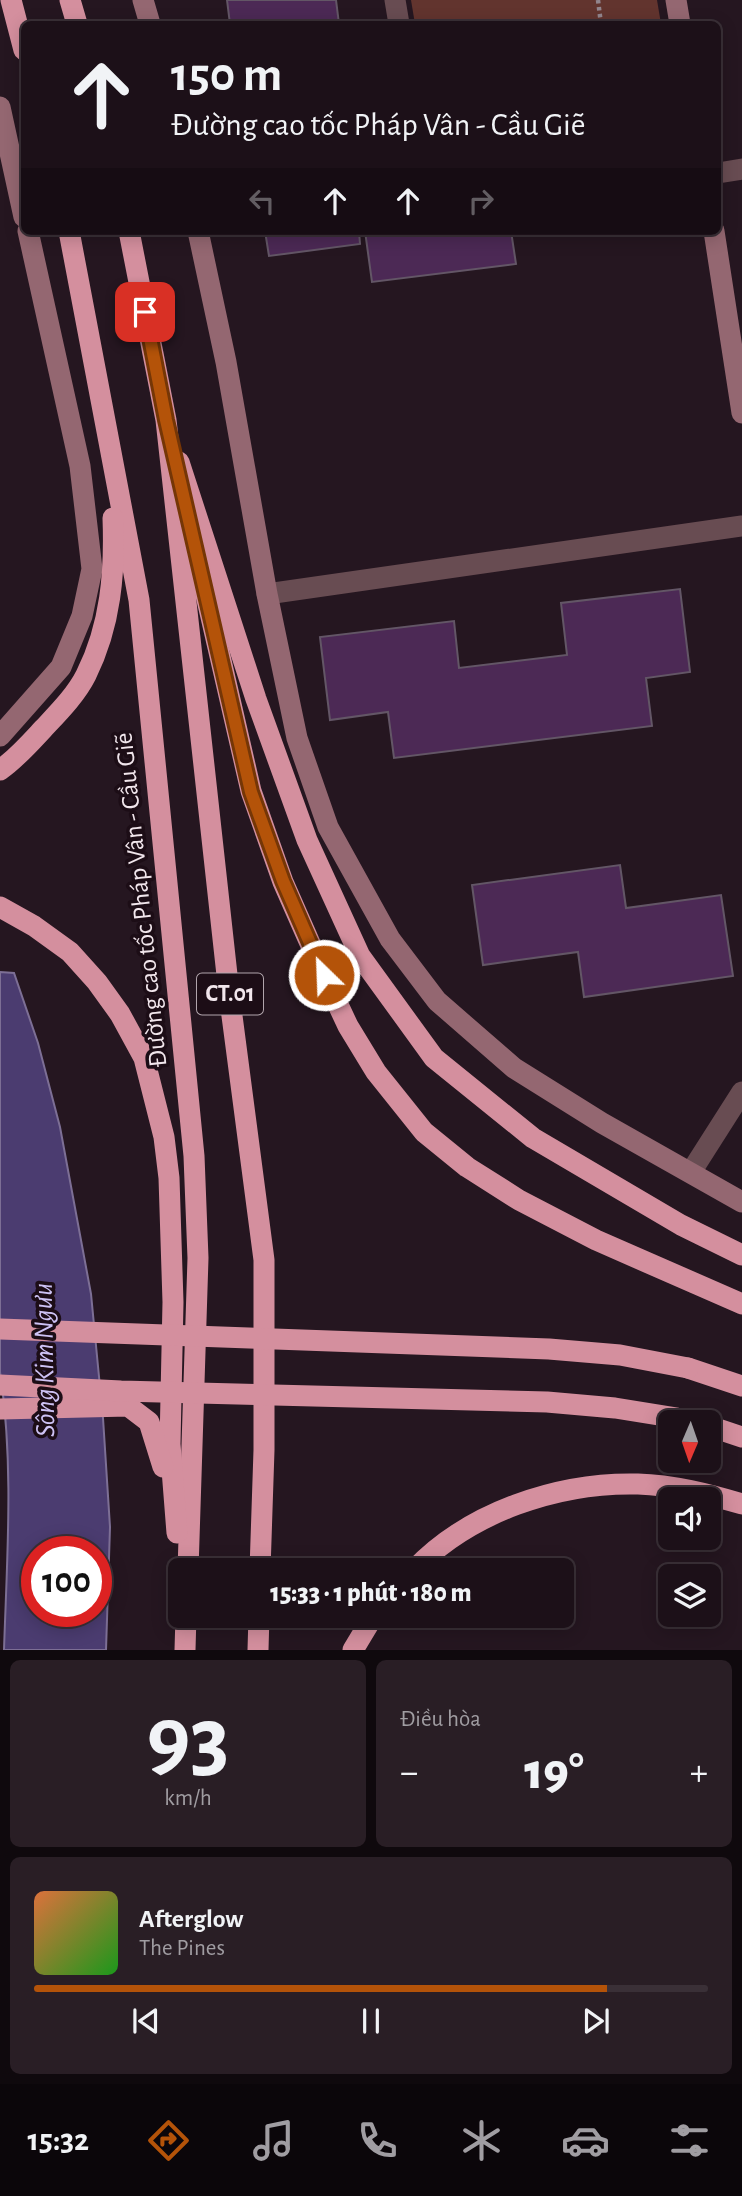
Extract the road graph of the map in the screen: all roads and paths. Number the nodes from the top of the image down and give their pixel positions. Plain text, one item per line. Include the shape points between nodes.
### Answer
1 (11, 0) edge
2 (70, 0) edge
3 (143, 0) edge
4 (395, 0) edge
5 (598, 0) edge
6 (676, 0) edge
7 (76, 21) edge
8 (149, 21) edge
9 (398, 21) edge
10 (601, 21) edge
11 (680, 21) edge
12 (21, 38) edge
13 (0, 107) edge
14 (742, 169) edge
15 (721, 172) edge
16 (21, 203) edge
17 (29, 235) edge
18 (69, 235) edge
19 (130, 235) edge
20 (199, 235) edge
21 (715, 235) edge
22 (742, 413) edge
23 (166, 420) junction
24 (110, 446) junction
25 (742, 526) edge
26 (267, 594) junction
27 (0, 736) edge
28 (0, 770) edge
29 (0, 907) edge
30 (742, 1092) edge
31 (691, 1172) junction
32 (742, 1202) edge
33 (742, 1255) edge
34 (742, 1304) edge
35 (0, 1329) edge
36 (0, 1385) edge
37 (742, 1386) edge
38 (0, 1409) edge
39 (658, 1415) edge
40 (721, 1430) edge
41 (742, 1437) edge
42 (175, 1504) junction
43 (742, 1504) edge
44 (180, 1558) edge
45 (188, 1558) edge
46 (260, 1558) edge
47 (429, 1558) edge
48 (186, 1628) edge
49 (259, 1628) edge
50 (366, 1628) edge
51 (185, 1650) edge
52 (258, 1650) edge
53 (353, 1650) edge

1 - 12 highway
2 - 7 highway
3 - 8 street
4 - 9 street
5 - 10 path
6 - 11 street
13 - 16 street
14 - 15 street
17 - 27 street via 80,466 92,569 82,616 61,667
18 - 24 highway, Đường cao tốc Pháp Vân - Cầu Giẽ / CT.01
19 - 23 highway, CT.01
20 - 26 street
21 - 22 street
23 - 33 highway via 307,840 360,956 434,1058 533,1138 681,1225
23 - 34 highway via 251,792 324,975 376,1072 424,1132 477,1174 596,1240
23 - 46 highway, CT.01 via 229,993 264,1260
24 - 28 highway via 114,564 111,601 101,636 86,675 63,707
24 - 45 highway, Đường cao tốc Pháp Vân - Cầu Giẽ / CT.01 via 139,600 194,1156 198,1258
25 - 26 street
26 - 31 street via 298,738 328,827 390,939 437,1001 514,1068
29 - 42 highway via 70,952 112,1003 144,1058 169,1178 173,1302 170,1444
30 - 31 street
31 - 32 street
35 - 37 highway, bridge via 549,1349 620,1355 688,1368
36 - 39 highway, bridge via 547,1402
38 - 42 highway via 128,1406 149,1422
40 - 41 highway
42 - 44 highway
43 - 47 highway via 701,1491 651,1485 586,1487 532,1499 498,1513 457,1535
48 - 51 highway
49 - 52 highway
50 - 53 highway

